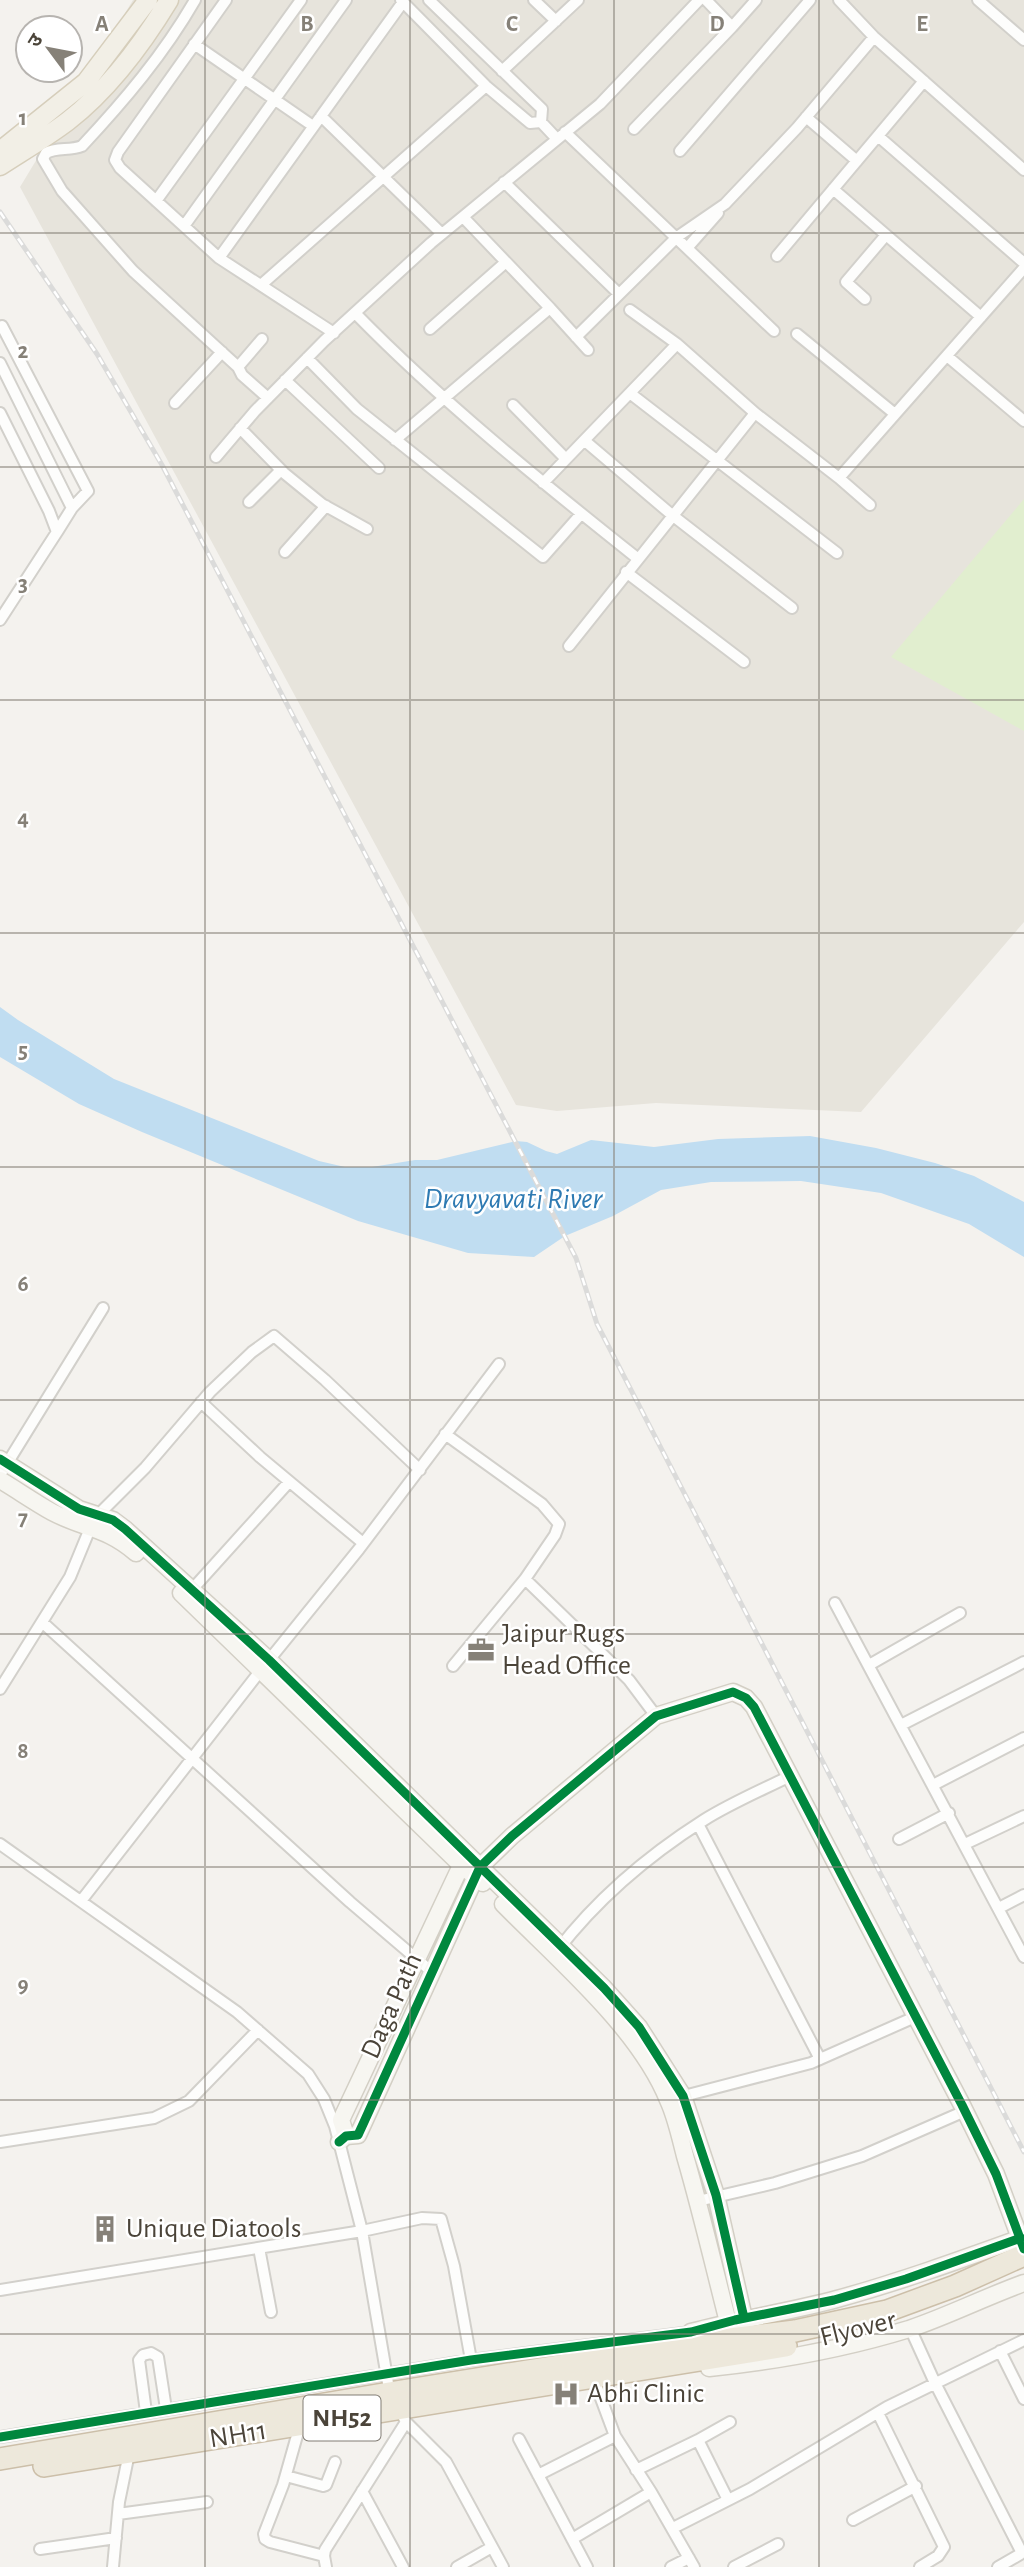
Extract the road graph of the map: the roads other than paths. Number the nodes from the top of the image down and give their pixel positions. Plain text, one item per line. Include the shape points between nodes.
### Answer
1 (148, 0) edge
2 (169, 0) edge
3 (195, 0) edge
4 (226, 0) edge
5 (301, 0) edge
6 (346, 0) edge
7 (429, 0) edge
8 (534, 0) edge
9 (578, 0) edge
10 (699, 0) edge
11 (706, 0) edge
12 (756, 0) edge
13 (810, 0) edge
14 (839, 0) edge
15 (978, 0) edge
16 (402, 1) edge
17 (556, 21) junction
18 (732, 27) junction
19 (874, 37) junction
20 (1024, 40) edge
21 (194, 44) junction
22 (502, 71) junction
23 (244, 79) junction
24 (923, 81) junction
25 (486, 86) junction
26 (275, 100) junction
27 (321, 116) junction
28 (806, 117) junction
29 (541, 122) junction
30 (313, 126) junction
31 (634, 129) dead end
32 (561, 136) junction
33 (878, 136) junction
34 (0, 151) edge
35 (680, 151) dead end
36 (857, 161) junction
37 (0, 166) edge
38 (1024, 170) edge
39 (382, 178) junction
40 (504, 182) junction
41 (834, 190) junction
42 (156, 201) junction
43 (726, 204) junction
44 (463, 217) junction
45 (184, 226) junction
46 (442, 234) junction
47 (886, 235) junction
48 (677, 237) junction
49 (688, 247) junction
50 (777, 256) dead end
51 (219, 258) junction
52 (506, 262) junction
53 (1024, 266) edge
54 (261, 285) junction
55 (618, 293) junction
56 (865, 299) dead end
57 (550, 308) junction
58 (630, 310) dead end
59 (355, 313) junction
60 (981, 317) junction
61 (2, 326) edge
62 (430, 330) dead end
63 (774, 331) dead end
64 (334, 332) junction
65 (797, 334) dead end
66 (576, 337) junction
67 (262, 339) dead end
68 (677, 344) junction
69 (588, 350) dead end
70 (222, 352) junction
71 (947, 356) junction
72 (307, 358) junction
73 (0, 363) edge
74 (238, 367) junction
75 (285, 380) junction
76 (631, 394) junction
77 (268, 398) junction
78 (444, 399) junction
79 (175, 403) dead end
80 (513, 405) dead end
81 (0, 413) edge
82 (755, 413) junction
83 (895, 414) junction
84 (1024, 421) edge
85 (240, 428) junction
86 (395, 440) junction
87 (585, 441) junction
88 (216, 457) dead end
89 (566, 459) junction
90 (716, 460) junction
91 (379, 468) dead end
92 (281, 470) junction
93 (839, 478) junction
94 (543, 484) junction
95 (249, 502) dead end
96 (870, 505) dead end
97 (326, 506) junction
98 (72, 508) junction
99 (581, 514) junction
100 (672, 514) junction
101 (367, 529) dead end
102 (57, 532) junction
103 (285, 552) dead end
104 (837, 553) dead end
105 (637, 558) junction
106 (626, 572) junction
107 (792, 608) dead end
108 (0, 620) edge
109 (569, 646) dead end
110 (744, 662) dead end
111 (103, 1308) dead end
112 (499, 1364) dead end
113 (201, 1402) junction
114 (445, 1434) junction
115 (2, 1469) edge
116 (420, 1470) junction
117 (289, 1482) junction
118 (94, 1520) junction
119 (363, 1543) junction
120 (525, 1579) junction
121 (189, 1593) junction
122 (835, 1603) dead end
123 (960, 1613) dead end
124 (42, 1622) junction
125 (1024, 1662) edge
126 (265, 1665) junction
127 (869, 1665) junction
128 (453, 1666) dead end
129 (0, 1689) edge
130 (656, 1716) junction
131 (901, 1725) junction
132 (1024, 1738) edge
133 (192, 1760) junction
134 (790, 1776) junction
135 (933, 1785) junction
136 (949, 1813) junction
137 (1024, 1816) edge
138 (698, 1824) junction
139 (899, 1839) dead end
140 (0, 1844) edge
141 (965, 1844) junction
142 (463, 1859) junction
143 (478, 1871) junction
144 (1024, 1895) edge
145 (81, 1901) junction
146 (999, 1908) junction
147 (557, 1951) junction
148 (1024, 1957) edge
149 (415, 1959) junction
150 (432, 1972) junction
151 (915, 2017) junction
152 (258, 2030) junction
153 (820, 2059) junction
154 (676, 2098) junction
155 (965, 2111) junction
156 (342, 2139) junction
157 (0, 2142) edge
158 (716, 2195) junction
159 (698, 2201) junction
160 (362, 2231) junction
161 (1023, 2247) edge
162 (259, 2248) junction
163 (1024, 2269) edge
164 (1024, 2283) edge
165 (0, 2290) edge
166 (271, 2312) dead end
167 (736, 2320) junction
168 (850, 2327) junction
169 (910, 2329) junction
170 (1024, 2340) edge
171 (686, 2347) junction
172 (1000, 2351) junction
173 (471, 2360) junction
174 (593, 2377) junction
175 (935, 2383) junction
176 (1024, 2399) edge
177 (395, 2400) junction
178 (166, 2409) junction
179 (146, 2412) junction
180 (878, 2413) junction
181 (730, 2422) dead end
182 (300, 2425) junction
183 (615, 2436) junction
184 (0, 2437) edge
185 (519, 2439) dead end
186 (698, 2440) junction
187 (129, 2453) junction
188 (0, 2459) edge
189 (335, 2462) dead end
190 (636, 2470) junction
191 (0, 2473) edge
192 (538, 2475) junction
193 (286, 2476) junction
194 (916, 2486) junction
195 (362, 2491) junction
196 (652, 2492) junction
197 (728, 2500) junction
198 (207, 2502) dead end
199 (118, 2514) junction
200 (853, 2520) dead end
201 (673, 2528) junction
202 (116, 2538) junction
203 (572, 2539) junction
204 (778, 2544) dead end
205 (492, 2547) junction
206 (40, 2549) dead end
207 (1023, 2553) edge
208 (325, 2561) edge
209 (692, 2562) edge
210 (113, 2567) edge
211 (403, 2567) edge
212 (457, 2567) edge
213 (503, 2567) edge
214 (587, 2567) edge
215 (671, 2567) edge
216 (734, 2567) edge
217 (920, 2567) edge
218 (998, 2567) edge

1 - 34 main road via 86,82
2 - 37 main road via 100,91 69,120
3 - 70 street via 152,66 82,146 53,149 43,159 62,191 133,271
4 - 21 street
5 - 23 street
6 - 26 street
7 - 22 street
8 - 17 street
9 - 17 street
10 - 32 street via 600,104
11 - 18 street
12 - 18 street
13 - 35 street
14 - 19 street
15 - 20 street
16 - 25 street
16 - 27 street
17 - 22 street
18 - 31 street
19 - 24 street
19 - 28 street
21 - 23 street
21 - 42 street via 115,160
22 - 29 street via 542,109
23 - 26 street
23 - 42 street
24 - 33 street
24 - 38 street
25 - 29 street via 530,123
25 - 39 street
26 - 30 street
26 - 45 street
27 - 30 street
27 - 39 street
28 - 36 street
28 - 43 street
29 - 32 street
30 - 51 street
32 - 40 street
32 - 48 street
33 - 36 street
33 - 53 street
36 - 41 street
39 - 46 street
39 - 54 street
40 - 44 street
40 - 55 street
41 - 47 street
41 - 50 street
42 - 45 street
43 - 48 street
43 - 49 street
44 - 46 street
44 - 52 street
45 - 51 street
46 - 59 street
47 - 56 street via 846,282
47 - 60 street
48 - 49 street
48 - 55 street
49 - 63 street
51 - 54 street
52 - 57 street
52 - 62 street
53 - 60 street
54 - 64 street
55 - 66 street
57 - 66 street
57 - 78 street
58 - 68 street
59 - 64 street
59 - 78 street
60 - 71 street
61 - 98 street via 88,491
64 - 72 street
65 - 83 street
66 - 69 street
67 - 74 street
68 - 76 street
68 - 82 street
70 - 74 street
70 - 79 street
71 - 83 street
71 - 84 street
72 - 75 street
72 - 86 street
73 - 98 street
74 - 77 street
75 - 77 street
75 - 91 street
76 - 87 street
76 - 90 street
77 - 85 street
78 - 86 street
78 - 94 street
80 - 89 street
81 - 102 street
82 - 90 street
82 - 93 street
83 - 93 street
85 - 88 street
85 - 92 street
86 - 99 street via 543,557
87 - 89 street
87 - 100 street
89 - 94 street
90 - 100 street
90 - 104 street
92 - 95 street
92 - 97 street
93 - 96 street
94 - 99 street
97 - 101 street
97 - 103 street
98 - 102 street
99 - 105 street
100 - 105 street
100 - 107 street
102 - 108 street
105 - 106 street
106 - 109 street
106 - 110 street
111 - 115 street
112 - 114 street
113 - 116 street via 274,1336
113 - 117 street
113 - 118 street
114 - 116 street
114 - 120 street via 542,1504 559,1524
115 - 118 street via 53,1513
116 - 119 street
117 - 119 street
117 - 121 street
118 - 121 street
118 - 124 street via 70,1577
119 - 126 street
120 - 128 street
120 - 130 street via 629,1680
121 - 126 street
122 - 127 street
123 - 127 street
124 - 129 street
124 - 133 street
125 - 131 street
126 - 133 street
126 - 142 street
127 - 131 street
130 - 134 street via 733,1692 747,1698
130 - 143 street via 512,1836
131 - 135 street
132 - 135 street
133 - 145 street
133 - 149 street
134 - 138 street
134 - 151 street
135 - 136 street
136 - 139 street
136 - 141 street
137 - 141 street
138 - 147 street via 648,1858
138 - 153 street
140 - 145 street
141 - 146 street
142 - 143 street
142 - 149 street
143 - 147 street
143 - 150 street, Daga Path
144 - 146 street
145 - 152 street
146 - 148 street
147 - 154 street
149 - 150 street
149 - 156 street via 341,2120
150 - 156 street, Daga Path via 358,2135
151 - 153 street
151 - 155 street
152 - 156 street via 308,2074
152 - 157 street via 189,2101 154,2118
153 - 154 street
154 - 158 street
154 - 159 street
155 - 158 street via 862,2156 775,2183
155 - 161 street via 996,2174
156 - 160 street
158 - 159 street
158 - 167 street
159 - 167 street
160 - 162 street
160 - 173 street via 422,2218 441,2219
160 - 177 street
161 - 167 street via 834,2300
161 - 168 highway, Flyover / NH52 via 944,2290
162 - 165 street
162 - 166 street
163 - 168 highway, Flyover / NH52 via 892,2322
164 - 169 street
167 - 171 street
168 - 171 highway, Flyover / NH52
169 - 171 street via 758,2363 703,2368
169 - 175 street
170 - 172 street
171 - 173 street
171 - 174 highway, NH11 / NH52
171 - 177 highway, NH52
172 - 175 street
172 - 176 street
173 - 177 street
174 - 177 highway, NH11 / NH52
174 - 183 street
175 - 180 street
175 - 207 street
177 - 178 street
177 - 182 highway, NH11 / NH52
177 - 188 highway, NH52
177 - 195 street
177 - 205 street via 446,2462
178 - 179 street
178 - 179 street via 158,2357 151,2353 139,2360
179 - 184 street
180 - 194 street
180 - 197 street
181 - 186 street
182 - 187 highway, NH11 / NH52
182 - 193 street
183 - 190 street
183 - 192 street
185 - 192 street
186 - 190 street
186 - 197 street
187 - 191 highway, NH11 / NH52
187 - 199 street
189 - 193 street via 323,2486
190 - 196 street
192 - 203 street
193 - 208 street via 265,2539
194 - 200 street
194 - 217 street via 944,2547
195 - 208 street via 342,2521
195 - 211 street
196 - 201 street
196 - 203 street
197 - 201 street
198 - 199 street
199 - 202 street
201 - 209 street
202 - 206 street
202 - 210 street
203 - 214 street
204 - 216 street
205 - 212 street
205 - 213 street
207 - 218 street
209 - 215 street

